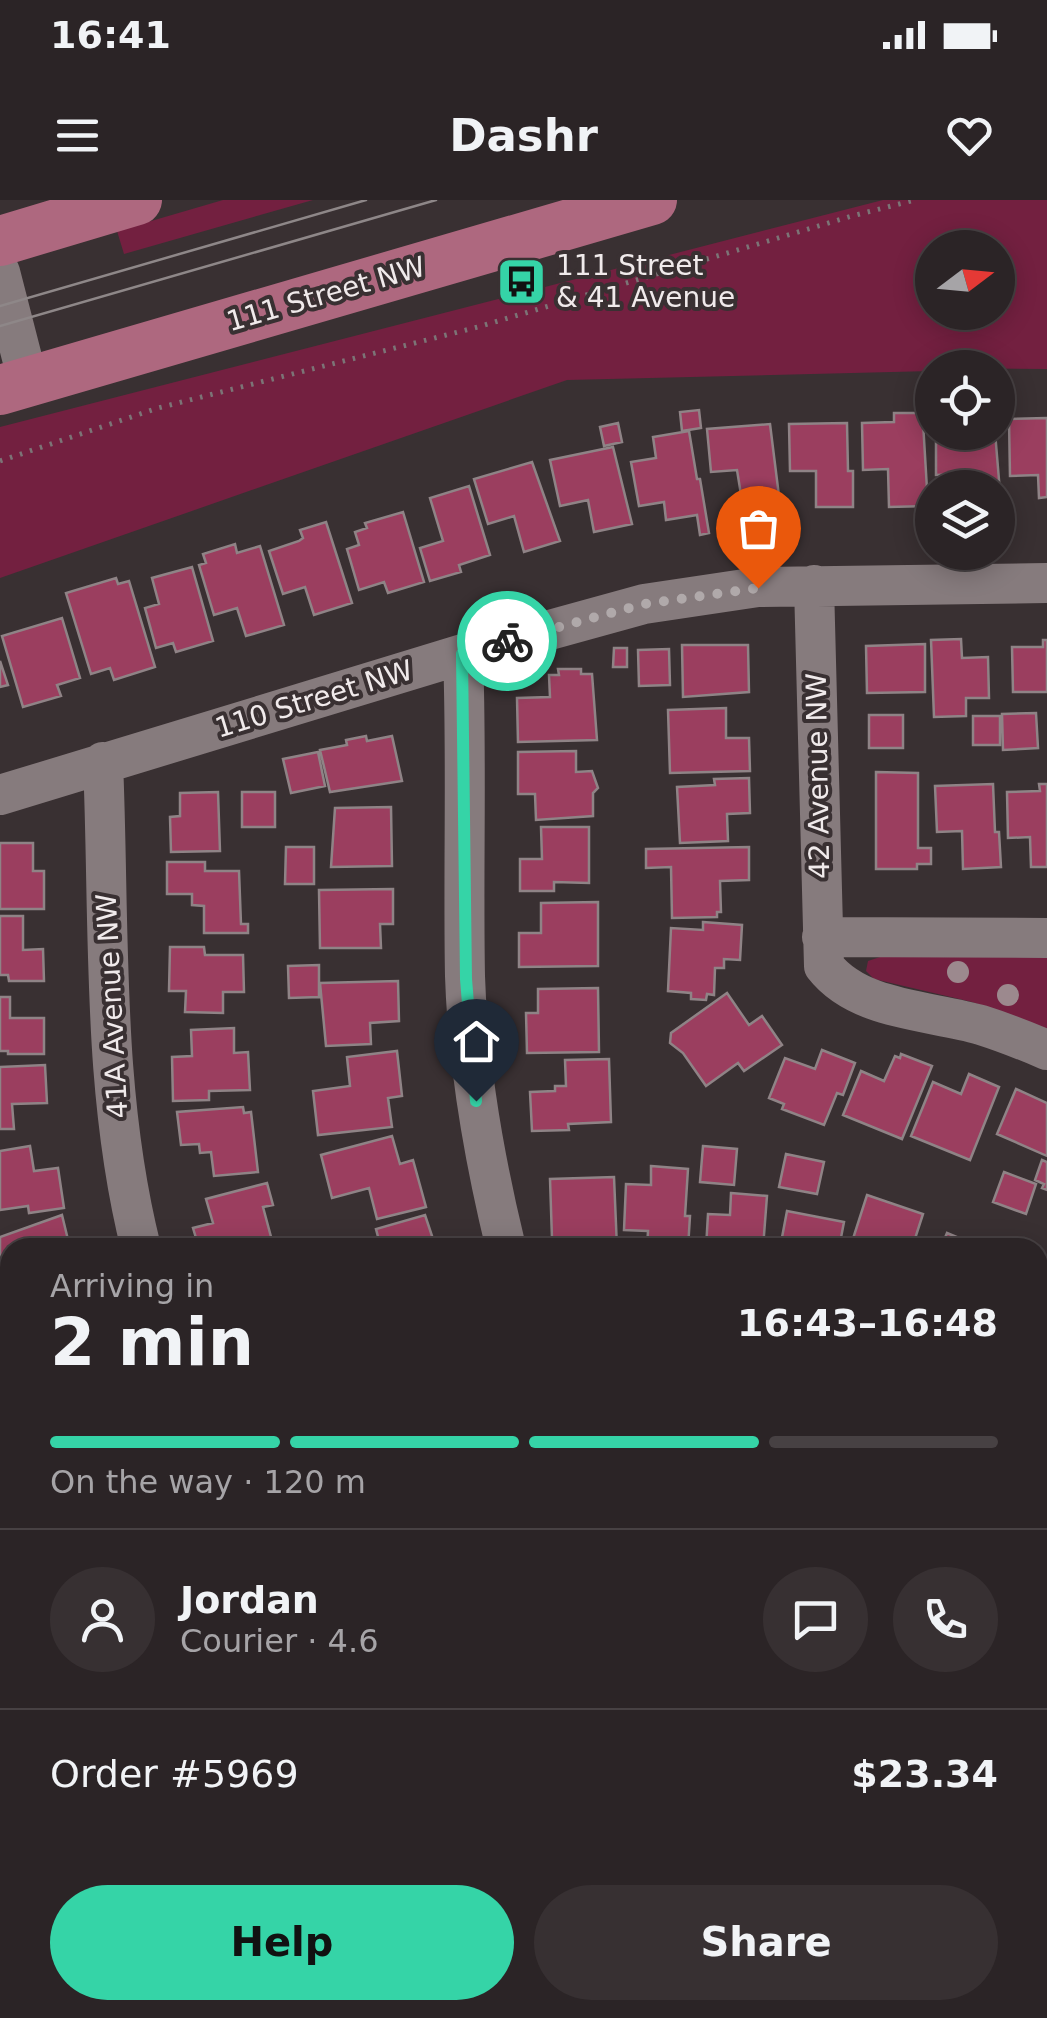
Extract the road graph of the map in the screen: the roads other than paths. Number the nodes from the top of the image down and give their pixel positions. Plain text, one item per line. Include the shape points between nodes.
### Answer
1 (136, 200) edge
2 (652, 200) edge
3 (0, 241) edge
4 (0, 272) edge
5 (14, 386) edge
6 (1047, 582) edge
7 (814, 585) junction
8 (462, 654) junction
9 (103, 762) junction
10 (0, 796) edge
11 (1047, 938) edge
12 (823, 952) junction
13 (1047, 1050) edge
14 (138, 1238) edge
15 (504, 1238) edge

1 - 3 main road
2 - 5 main road, 111 Street NW
4 - 5 street
6 - 7 street, 110 Street NW
7 - 8 street, 110 Street NW via 662,600
7 - 12 street, 42 Avenue NW
8 - 9 street, 110 Street NW
8 - 15 street via 466,979 476,1101
9 - 10 street, 110 Street NW
9 - 14 street, 41A Avenue NW via 116,1116
11 - 12 street
12 - 13 street via 836,981 867,998 982,1026

